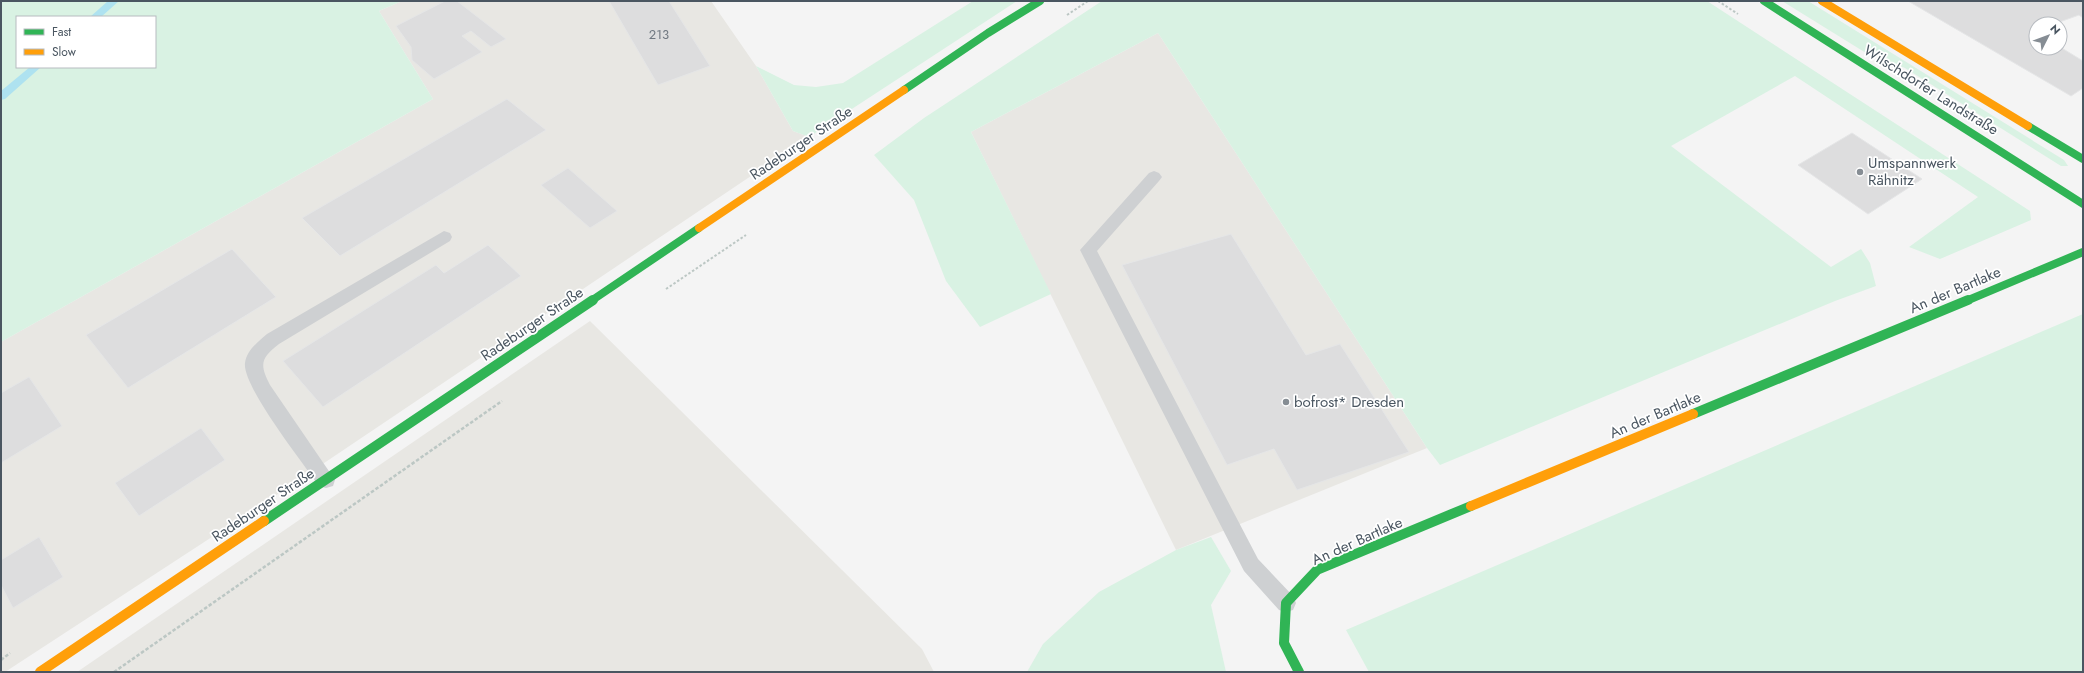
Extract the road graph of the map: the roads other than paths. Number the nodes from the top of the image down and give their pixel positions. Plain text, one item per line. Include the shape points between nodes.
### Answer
1 (1040, 1) edge
2 (1764, 1) edge
3 (1822, 1) edge
4 (2083, 159) edge
5 (1154, 177) dead end
6 (2083, 204) edge
7 (444, 237) dead end
8 (2083, 252) edge
9 (326, 480) junction
10 (1286, 603) junction
11 (40, 672) edge
12 (1299, 672) edge

1 - 9 main road, Radeburger Straße via 988,33
2 - 6 main road, Wilschdorfer Landstraße
3 - 4 main road, Wilschdorfer Landstraße
5 - 10 lane via 1088,250 1251,565
7 - 9 lane via 273,339 260,349 255,358 253,370 268,397
8 - 10 main road, An der Bartlake via 1317,570
9 - 11 main road, Radeburger Straße
10 - 12 main road via 1284,643

